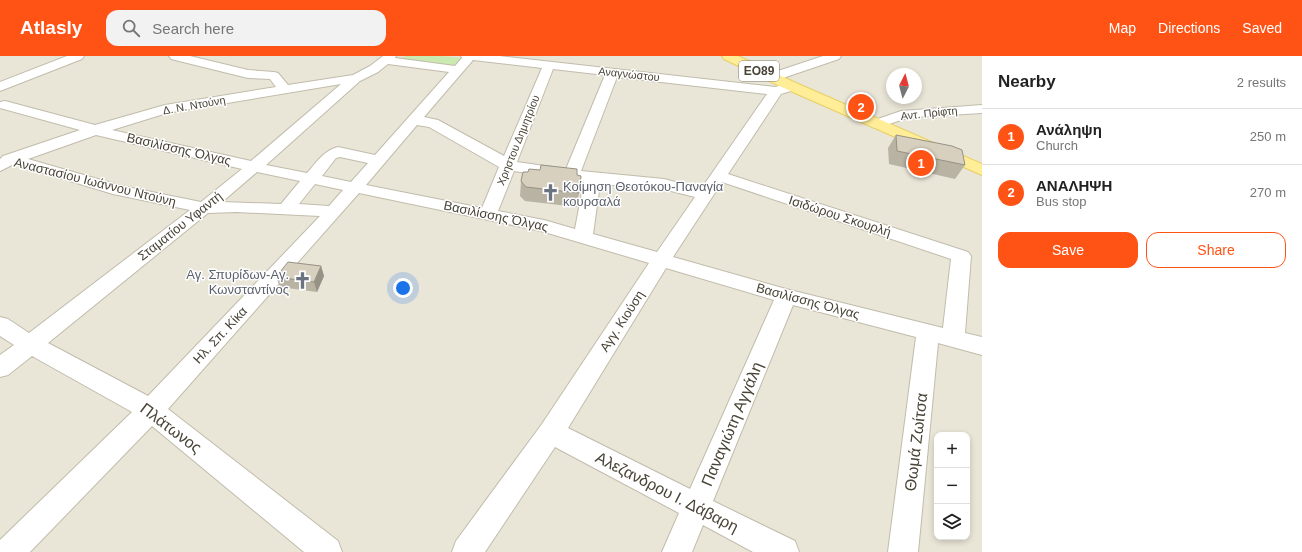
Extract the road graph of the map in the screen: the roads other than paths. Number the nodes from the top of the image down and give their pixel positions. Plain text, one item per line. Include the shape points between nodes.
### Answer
1 (78, 56) edge
2 (728, 56) edge
3 (835, 56) edge
4 (184, 57) edge
5 (389, 57) edge
6 (465, 61) edge
7 (557, 62) edge
8 (613, 72) junction
9 (356, 78) junction
10 (780, 85) junction
11 (0, 87) edge
12 (285, 90) junction
13 (5, 105) dead end
14 (982, 109) edge
15 (413, 120) junction
16 (877, 124) junction
17 (95, 130) junction
18 (378, 160) junction
19 (4, 162) edge
20 (508, 165) junction
21 (254, 167) junction
22 (982, 170) edge
23 (572, 174) junction
24 (719, 176) junction
25 (313, 178) junction
26 (593, 178) junction
27 (355, 186) junction
28 (705, 195) junction
29 (204, 208) junction
30 (286, 209) junction
31 (334, 211) junction
32 (488, 214) junction
33 (583, 236) junction
34 (661, 260) junction
35 (786, 296) junction
36 (0, 325) edge
37 (928, 332) junction
38 (953, 338) junction
39 (30, 344) junction
40 (982, 346) edge
41 (0, 368) edge
42 (151, 410) junction
43 (551, 432) junction
44 (697, 507) junction
45 (9, 552) edge
46 (327, 552) edge
47 (467, 552) edge
48 (677, 552) edge
49 (784, 552) edge
50 (903, 552) edge

1 - 11 street
2 - 10 main road, ΕΟ89
3 - 10 street
4 - 12 street via 248,74 274,76
5 - 6 street, Αναγνώστου
5 - 9 street, Δ. Ν. Ντούνη via 374,69
6 - 7 street, Αναγνώστου
6 - 15 street, Ηλ. Σπ. Κίκα
7 - 8 street, Αναγνώστου
7 - 20 street, Χρηστου Δημητρίου
8 - 10 street, Αναγνώστου
8 - 23 street
9 - 12 street, Δ. Ν. Ντούνη
9 - 21 street, Σταματίου Υφαντή
10 - 16 main road, ΕΟ89
10 - 24 street, Αγγ. Κιούση
12 - 17 street, Δ. Ν. Ντούνη via 165,109
13 - 17 street, Βασιλίσσης Όλγας
14 - 16 street, Αντ. Πρίφτη via 901,115
15 - 18 street, Ηλ. Σπ. Κίκα
15 - 20 street via 433,123
16 - 22 main road, ΕΟ89
17 - 19 street, Δ. Ν. Ντούνη
17 - 21 street, Βασιλίσσης Όλγας
18 - 25 street via 338,152 331,155
18 - 27 street, Ηλ. Σπ. Κίκα
19 - 29 street, Αναστασίου Ιωάννου Ντούνη
20 - 23 street
20 - 32 street, Χρηστου Δημητρίου
21 - 25 street, Βασιλίσσης Όλγας
21 - 29 street, Σταματίου Υφαντή
23 - 26 street
24 - 28 street, Αγγ. Κιούση
24 - 38 street, Ισιδώρου Σκουρλή via 961,256
25 - 27 street, Βασιλίσσης Όλγας
25 - 30 street
26 - 28 street via 664,184
26 - 33 street
27 - 31 street, Ηλ. Σπ. Κίκα
27 - 32 street, Βασιλίσσης Όλγας
28 - 34 street, Αγγ. Κιούση
29 - 30 street, Αναστασίου Ιωάννου Ντούνη
29 - 39 street, Σταματίου Υφαντή
30 - 31 street, Αναστασίου Ιωάννου Ντούνη
31 - 42 street, Ηλ. Σπ. Κίκα
32 - 33 street, Βασιλίσσης Όλγας
33 - 34 street, Βασιλίσσης Όλγας
34 - 35 street, Βασιλίσσης Όλγας
34 - 43 street, Αγγ. Κιούση
35 - 37 street, Βασιλίσσης Όλγας
35 - 44 street, Παναγιώτη Αγγάλη
36 - 39 street, Πλάτωνος
37 - 38 street, Βασιλίσσης Όλγας
37 - 50 street, Θωμά Ζωίτσα
38 - 40 street, Βασιλίσσης Όλγας
39 - 41 street, Σταματίου Υφαντή
39 - 42 street, Πλάτωνος
42 - 45 street, Ηλ. Σπ. Κίκα
42 - 46 street, Πλάτωνος
43 - 44 street, Αλεζανδρου Ι. Δάβαρη
43 - 47 street, Αγγ. Κιούση
44 - 48 street, Παναγιώτη Αγγάλη
44 - 49 street, Αλεζανδρου Ι. Δάβαρη

